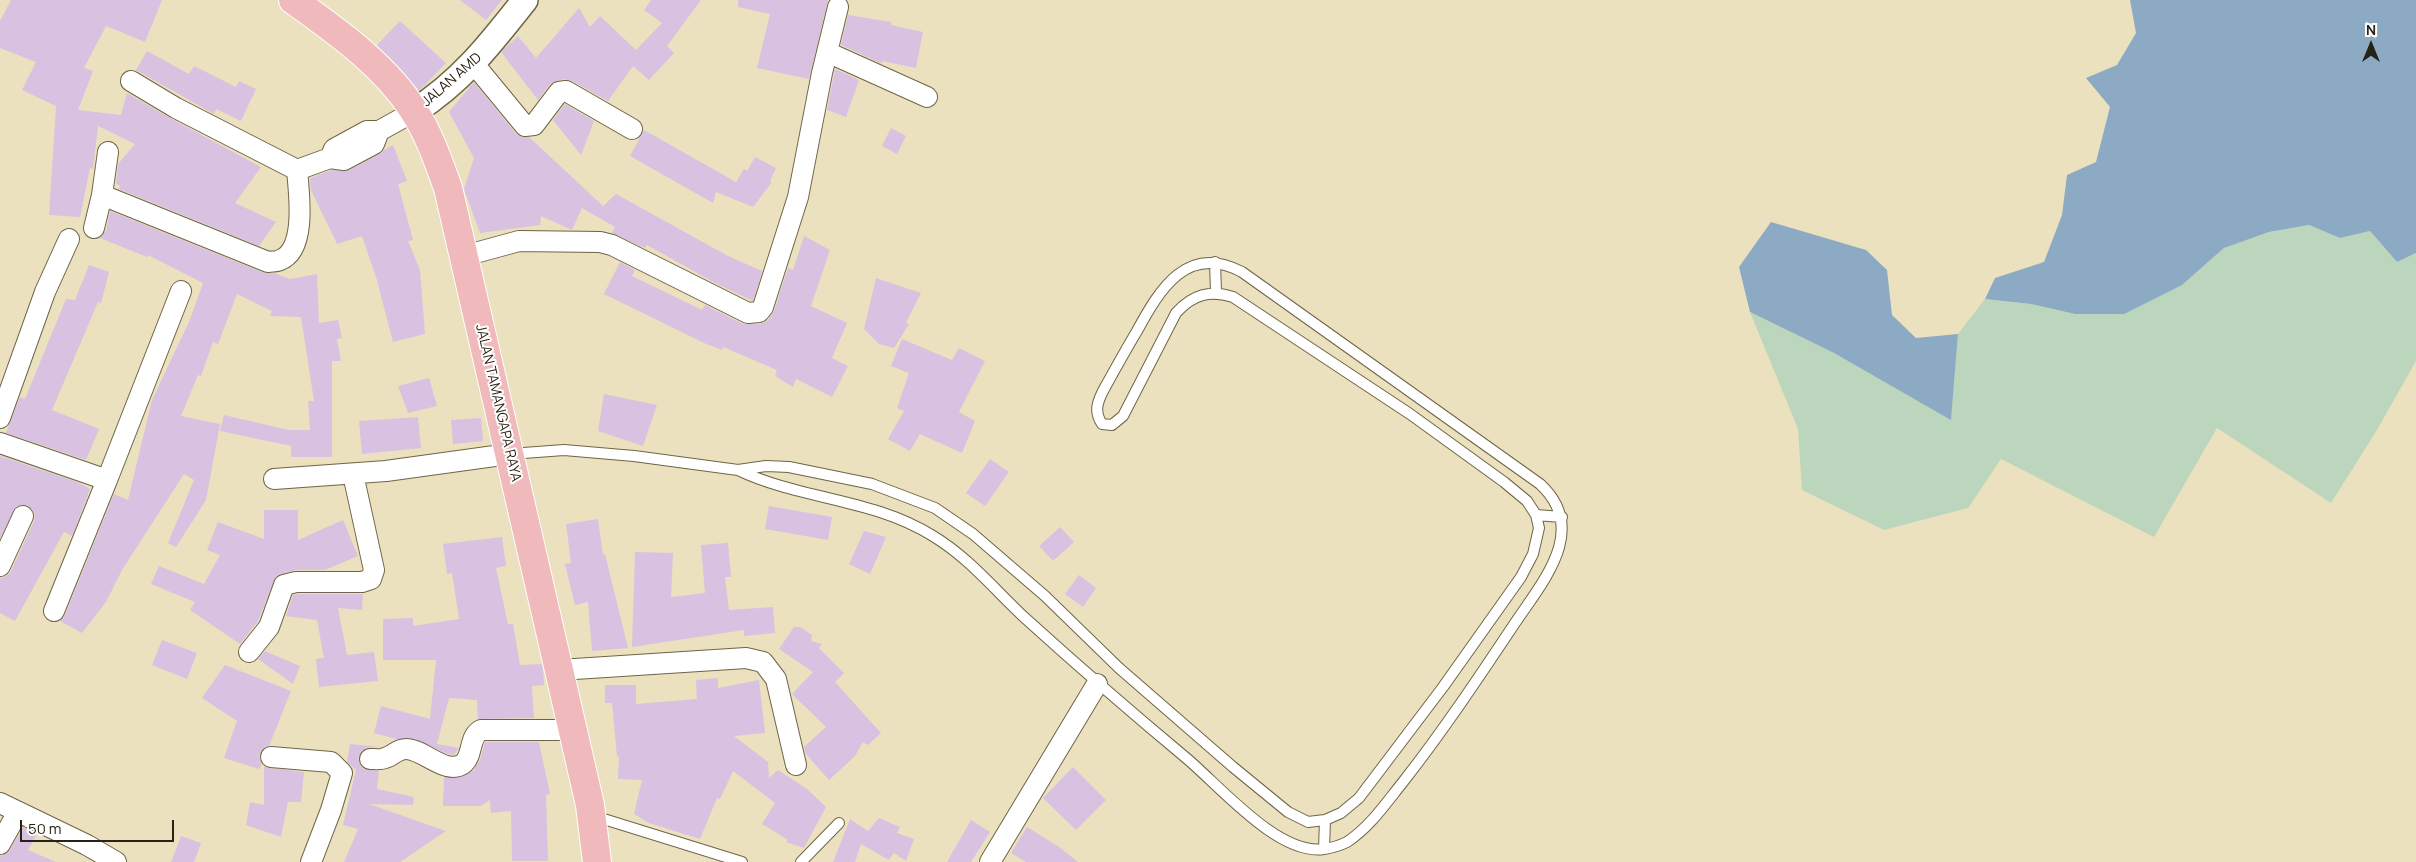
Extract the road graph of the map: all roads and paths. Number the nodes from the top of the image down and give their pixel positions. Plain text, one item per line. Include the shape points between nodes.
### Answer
1 (293, 0) edge
2 (526, 0) edge
3 (838, 7) dead end
4 (827, 52) junction
5 (474, 64) junction
6 (131, 81) dead end
7 (927, 96) dead end
8 (415, 111) junction
9 (632, 130) dead end
10 (108, 152) dead end
11 (297, 170) junction
12 (102, 195) junction
13 (94, 228) dead end
14 (69, 239) dead end
15 (464, 256) junction
16 (1216, 262) junction
17 (181, 291) dead end
18 (1216, 292) junction
19 (0, 418) edge
20 (0, 443) edge
21 (510, 454) junction
22 (738, 470) junction
23 (353, 474) junction
24 (107, 480) junction
25 (274, 480) dead end
26 (1536, 515) junction
27 (23, 516) dead end
28 (1562, 517) junction
29 (0, 566) edge
30 (54, 611) dead end
31 (249, 652) dead end
32 (559, 670) junction
33 (1097, 684) junction
34 (572, 730) junction
35 (272, 757) dead end
36 (370, 759) dead end
37 (796, 765) dead end
38 (0, 803) edge
39 (18, 812) junction
40 (591, 815) junction
41 (1325, 820) junction
42 (839, 823) dead end
43 (0, 844) edge
44 (1324, 849) junction
45 (116, 862) edge
46 (311, 862) edge
47 (597, 862) edge
48 (742, 862) edge
49 (801, 862) edge
50 (990, 862) edge

1 - 8 main road, JALAN TAMANGAPA RAYA via 331,27 376,67
2 - 5 street, JALAN AMD
3 - 4 street
4 - 7 street
4 - 15 street via 798,197 759,312 748,313 600,242 519,241
5 - 8 street, JALAN AMD via 433,100
5 - 9 street via 526,126 534,125 560,92 566,92
6 - 11 street via 176,108
8 - 11 street via 379,132 367,131 334,149 330,158
8 - 15 main road, JALAN TAMANGAPA RAYA via 442,170
10 - 12 street
11 - 12 street via 300,228 292,250 281,260 268,262
12 - 13 street
14 - 19 street via 45,292
15 - 21 main road, JALAN TAMANGAPA RAYA
16 - 18 lane
16 - 18 lane via 1185,270 1158,293 1102,391 1096,406 1097,417 1102,424 1112,424 1123,416 1184,303
16 - 28 lane via 1242,272 1540,484 1552,495
17 - 24 street
18 - 26 lane via 1234,297 1410,414 1504,482 1527,501
20 - 24 street
21 - 22 lane via 564,450
21 - 23 street
21 - 32 main road, JALAN TAMANGAPA RAYA
22 - 33 lane via 794,490 864,506 932,535 959,553
22 - 41 lane via 766,466 810,471 872,484 935,508 973,534 1045,596 1119,668 1233,768 1288,812 1308,822
23 - 25 street
23 - 31 street via 374,570 371,579 284,585 269,627
24 - 30 street
26 - 28 lane
26 - 41 lane via 1538,538 1521,577 1359,798 1341,813
27 - 29 street
28 - 44 lane via 1563,533 1557,553 1539,588 1426,752 1370,822 1345,843
32 - 34 main road, JALAN TAMANGAPA RAYA
32 - 37 street via 746,658 763,662 776,679
33 - 44 lane via 1278,837 1297,846
33 - 50 street
34 - 36 street via 481,730 476,733 466,762 458,766 447,766 406,749 386,758
34 - 40 main road, JALAN TAMANGAPA RAYA
35 - 46 street via 331,762 342,773
38 - 39 street
39 - 43 street
39 - 45 street
40 - 47 main road, JALAN TAMANGAPA RAYA
40 - 48 lane
41 - 44 lane
42 - 49 lane

